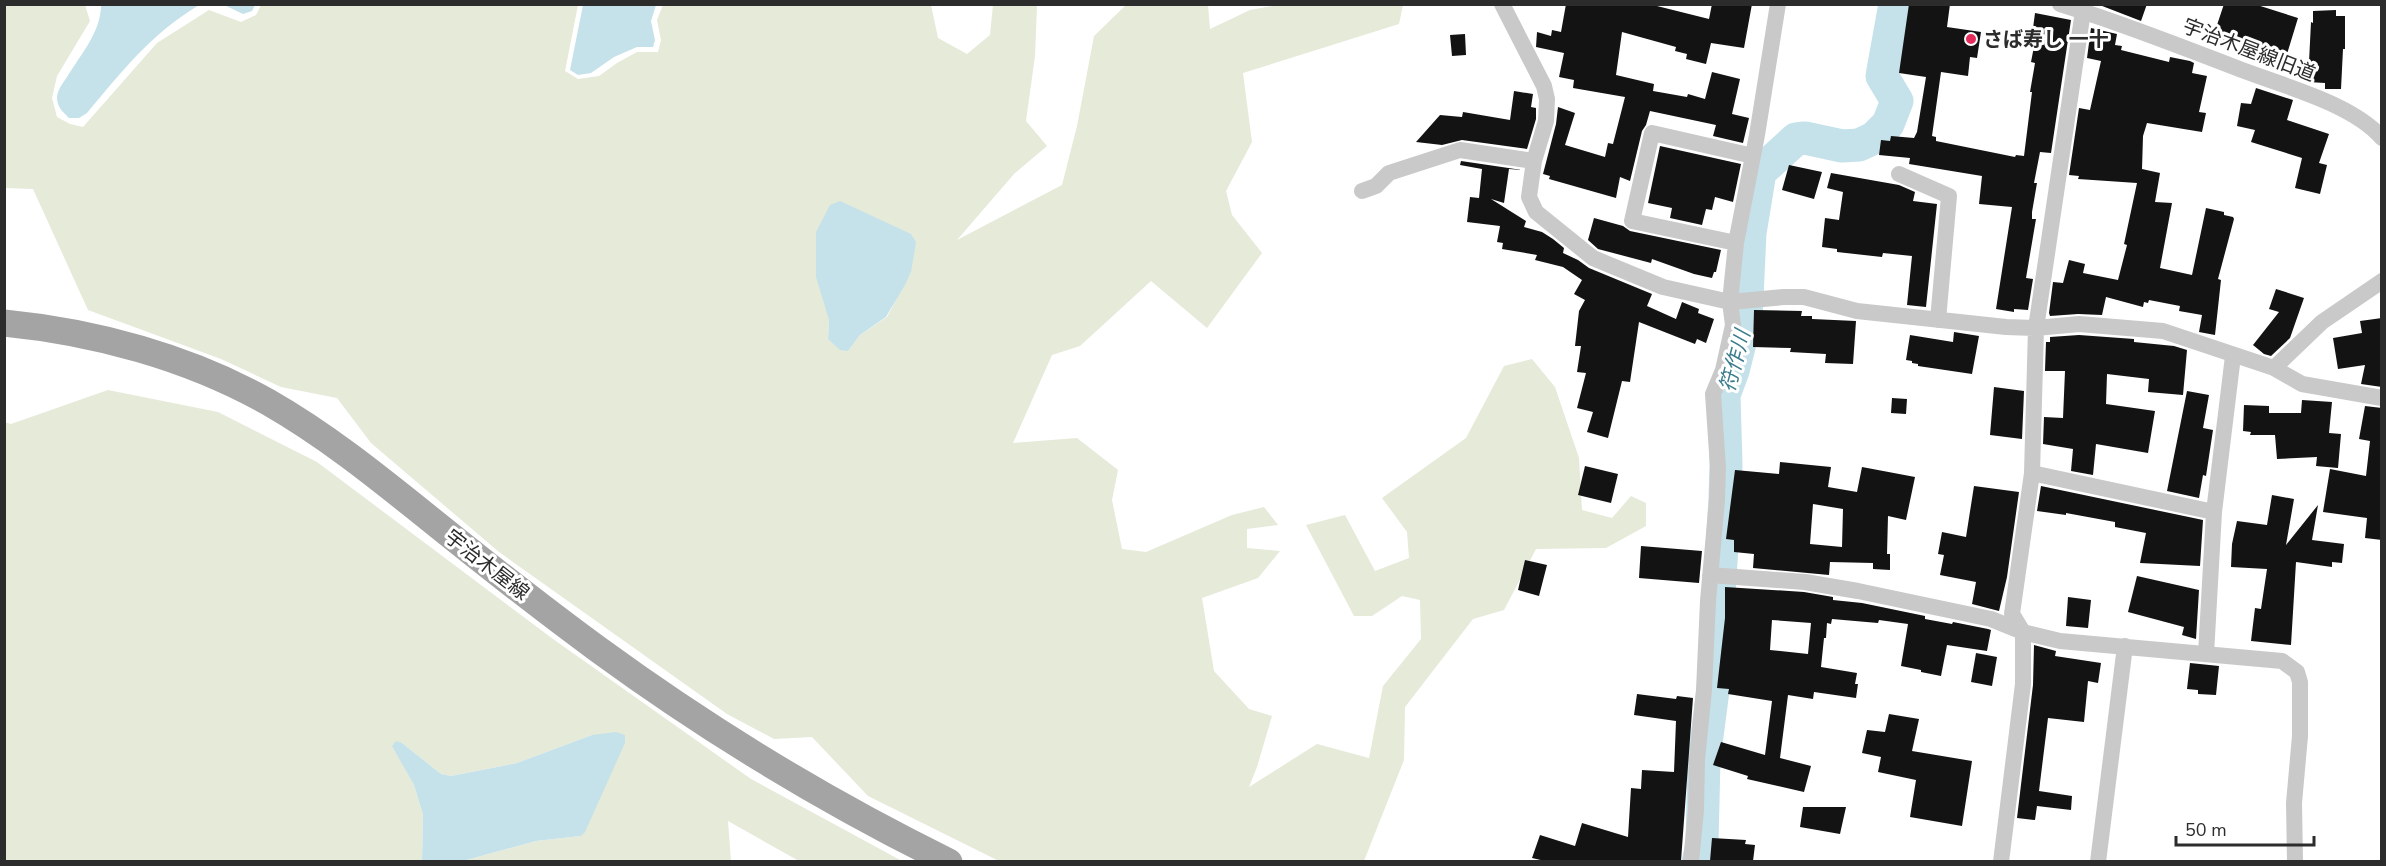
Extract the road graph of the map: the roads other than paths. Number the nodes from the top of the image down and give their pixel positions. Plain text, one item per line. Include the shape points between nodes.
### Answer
1 (1502, 4) edge
2 (1778, 4) edge
3 (2060, 4) edge
4 (2083, 11) junction
5 (2382, 138) edge
6 (1753, 156) junction
7 (1534, 161) junction
8 (1899, 174) dead end
9 (1362, 191) dead end
10 (1736, 243) junction
11 (2382, 280) edge
12 (1731, 302) junction
13 (1938, 320) junction
14 (4, 323) edge
15 (2036, 328) junction
16 (2233, 356) junction
17 (2274, 368) junction
18 (2382, 398) edge
19 (2031, 473) junction
20 (2214, 512) junction
21 (1711, 575) junction
22 (2023, 632) junction
23 (2125, 646) junction
24 (2206, 654) junction
25 (949, 861) edge
26 (1691, 861) edge
27 (2001, 861) edge
28 (2098, 861) edge
29 (2295, 861) edge

1 - 7 street via 1547,99 1546,121
2 - 6 street
3 - 4 street, 宇治木屋線旧道
4 - 5 street, 宇治木屋線旧道 via 2338,106 2372,126
4 - 15 street
6 - 10 street
6 - 10 street via 1652,133 1632,221
7 - 9 street via 1460,150 1389,173 1376,186
7 - 12 street via 1529,197 1536,212 1593,258 1663,287
8 - 13 street via 1949,196
10 - 12 street
11 - 17 street via 2322,322
12 - 13 street via 1804,297 1857,311
12 - 21 street via 1727,355 1713,394 1718,467
13 - 15 street
14 - 25 main road, 宇治木屋線 via 118,342 197,369 268,402 346,452 528,597 678,704 768,764
15 - 16 street via 2079,324 2163,331
15 - 19 street
16 - 17 street
16 - 20 street
17 - 18 street via 2301,384
19 - 20 street
19 - 22 street via 2012,614
20 - 24 street
21 - 22 street via 1805,582 1858,591 1991,620
21 - 26 street
22 - 23 street via 2060,641
22 - 27 street via 2023,684
23 - 24 street
23 - 28 street
24 - 29 street via 2282,661 2298,672 2300,736 2294,803

